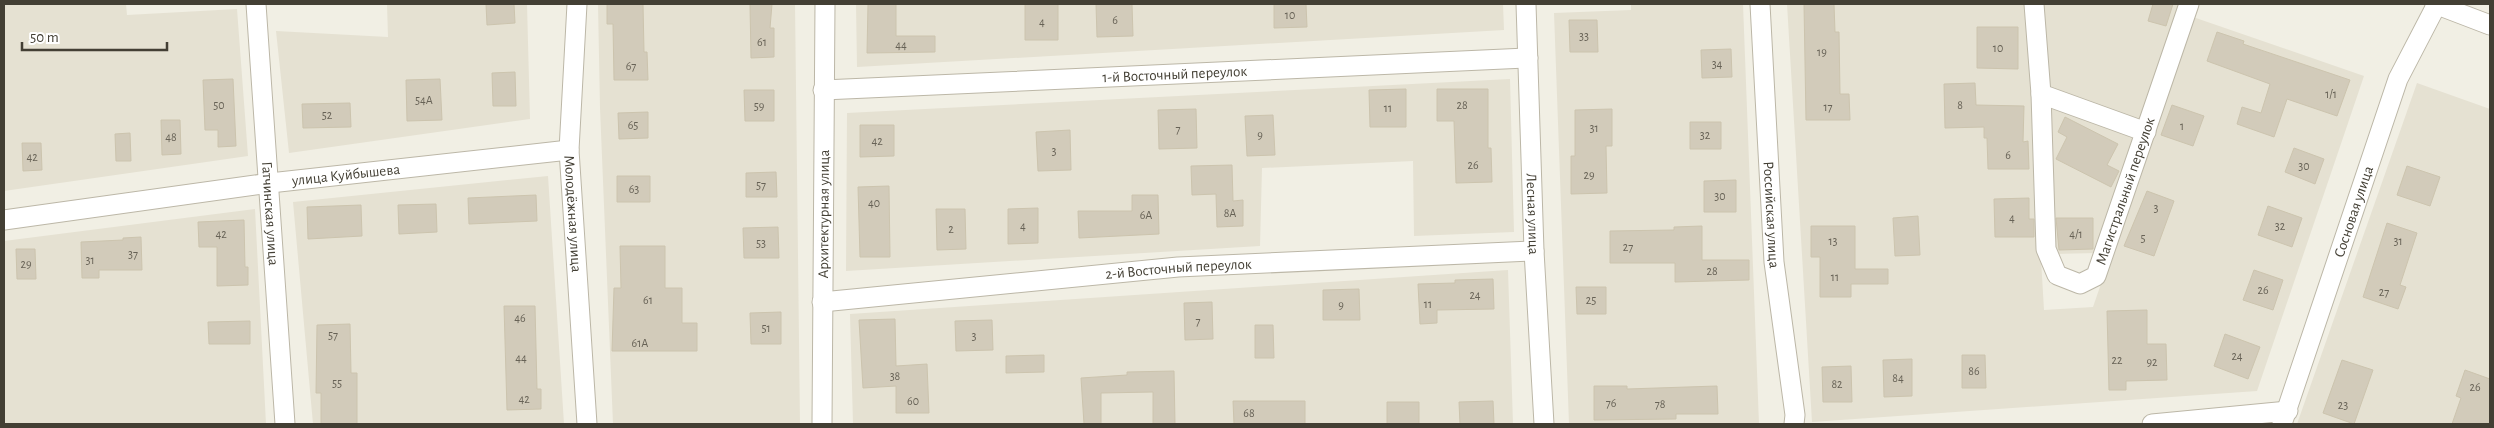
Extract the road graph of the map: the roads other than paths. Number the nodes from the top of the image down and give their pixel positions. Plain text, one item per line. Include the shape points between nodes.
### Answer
1 (256, 4) edge
2 (577, 4) edge
3 (825, 4) edge
4 (1526, 4) edge
5 (1760, 4) edge
6 (2034, 4) edge
7 (2189, 4) edge
8 (2436, 4) edge
9 (2490, 25) edge
10 (1528, 58) junction
11 (823, 90) junction
12 (2041, 94) junction
13 (2146, 132) junction
14 (569, 150) junction
15 (270, 183) junction
16 (4, 220) edge
17 (1534, 251) junction
18 (822, 302) junction
19 (2285, 418) edge
20 (285, 424) edge
21 (587, 424) edge
22 (822, 424) edge
23 (1544, 424) edge
24 (1794, 424) edge
25 (2152, 424) edge

1 - 15 street, Гатчинская улица
2 - 14 street, Молодёжная улица
3 - 11 street, Архитектурная улица
4 - 10 street, Лесная улица
5 - 24 street, Российская улица via 1774,262
6 - 12 street, Магистральный переулок
7 - 13 street, Магистральный переулок
8 - 9 street
8 - 19 street, Сосновая улица via 2398,80
10 - 11 street, 1-й Восточный переулок
10 - 17 street, Лесная улица
11 - 18 street, Архитектурная улица
12 - 13 street
12 - 13 street, Магистральный переулок via 2046,249 2057,275 2080,284 2096,276
14 - 15 street, улица Куйбышева
14 - 21 street, Молодёжная улица
15 - 16 street, улица Куйбышева
15 - 20 street, Гатчинская улица
17 - 18 street, 2-й Восточный переулок via 1178,267
17 - 23 street, Лесная улица
18 - 22 street, Архитектурная улица
19 - 25 street

